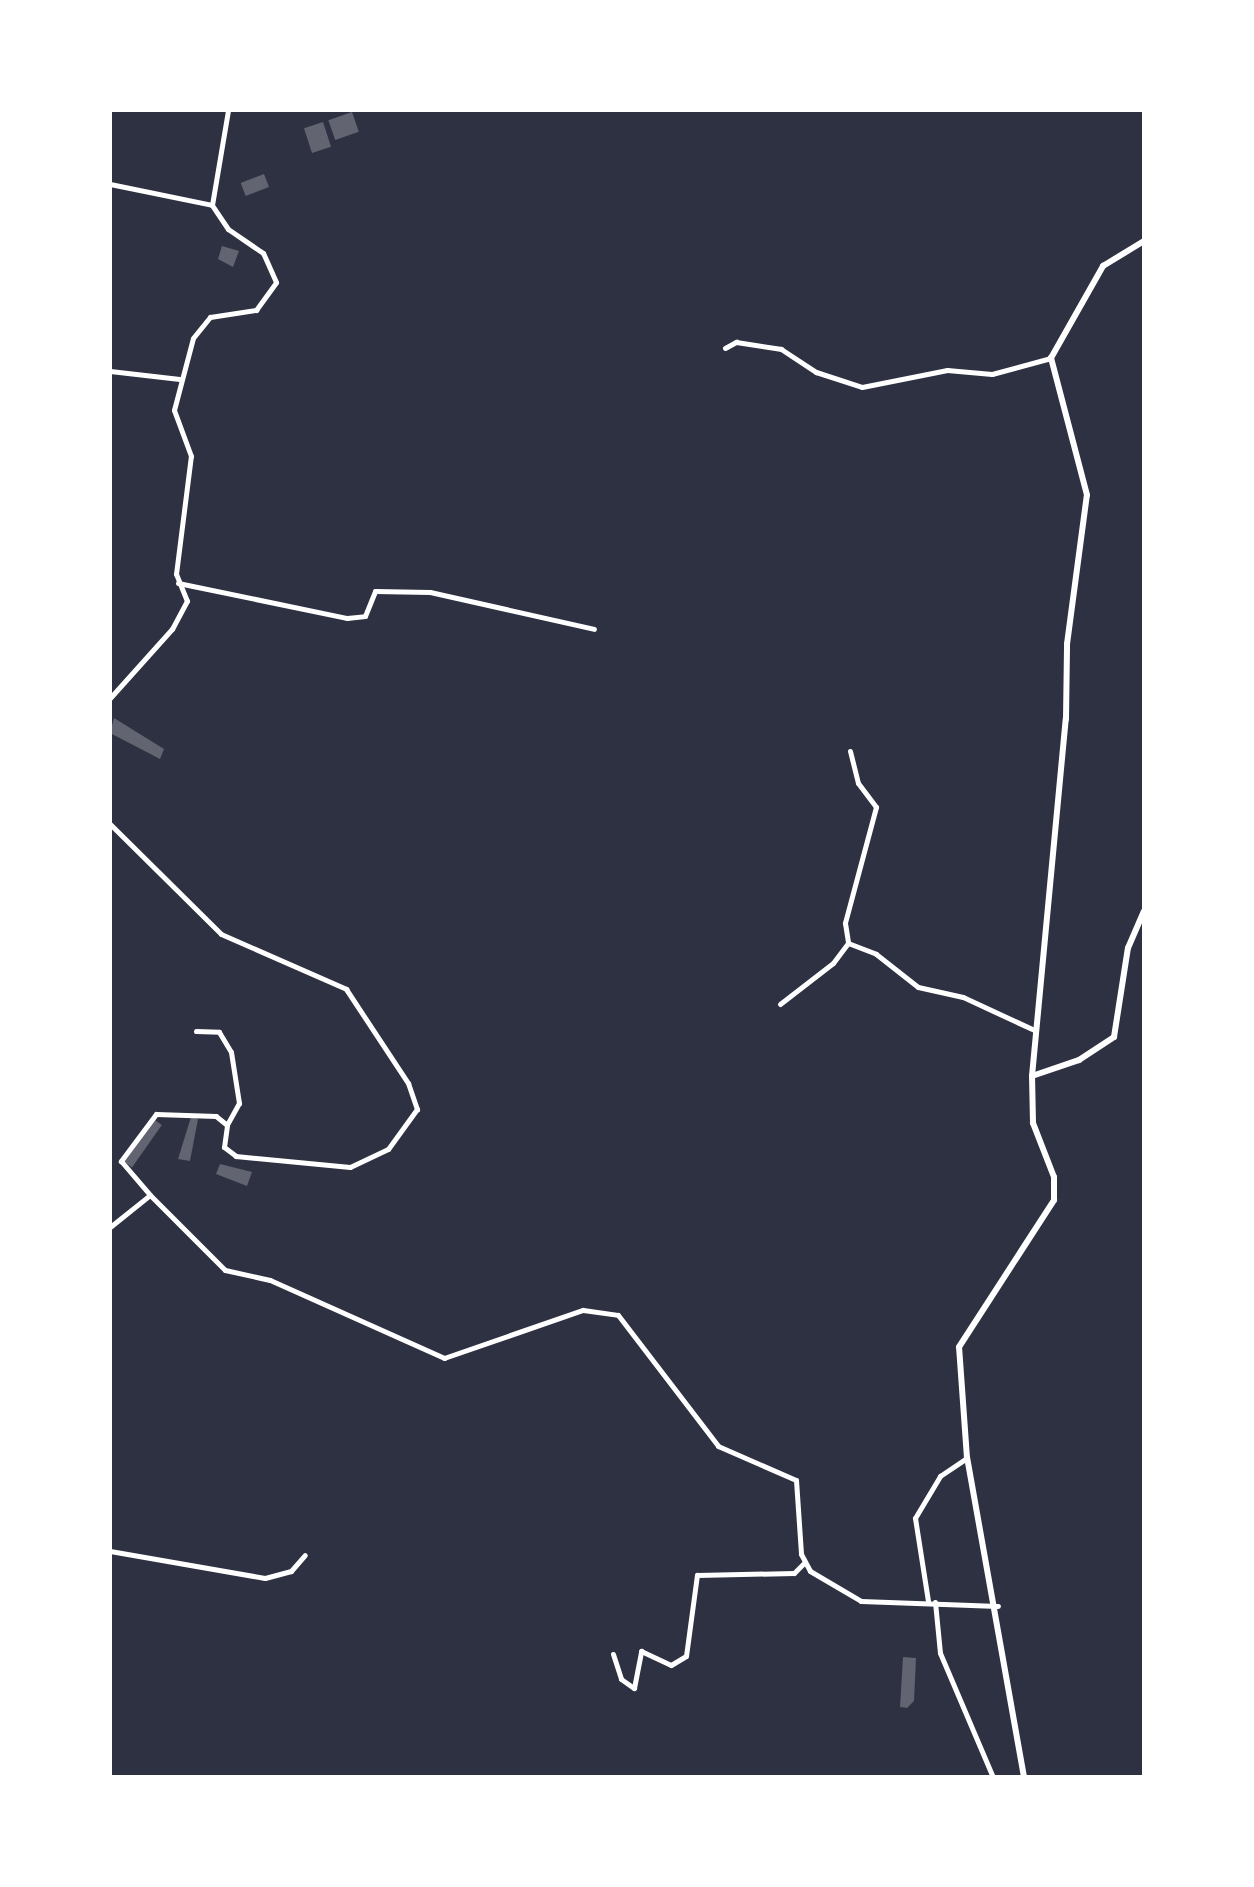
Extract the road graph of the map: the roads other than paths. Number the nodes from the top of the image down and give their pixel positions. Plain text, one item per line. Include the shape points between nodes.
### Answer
1 (228, 110) edge
2 (110, 184) edge
3 (212, 205) junction
4 (1144, 241) edge
5 (725, 348) dead end
6 (1051, 358) junction
7 (110, 370) edge
8 (180, 379) junction
9 (178, 584) junction
10 (594, 629) dead end
11 (110, 698) edge
12 (850, 752) dead end
13 (110, 824) edge
14 (1144, 911) edge
15 (848, 943) junction
16 (780, 1004) dead end
17 (1034, 1030) junction
18 (196, 1031) dead end
19 (1032, 1076) junction
20 (226, 1125) junction
21 (150, 1195) junction
22 (110, 1227) edge
23 (967, 1458) junction
24 (110, 1551) edge
25 (305, 1555) dead end
26 (804, 1563) junction
27 (932, 1601) junction
28 (998, 1606) junction
29 (613, 1654) dead end
30 (993, 1777) edge
31 (1024, 1777) edge

1 - 3 street
2 - 3 street
3 - 8 street via 228,230 263,253 276,282 253,312 203,322
4 - 6 street via 1103,266
5 - 6 street via 736,342 781,349 816,372 862,387 946,370 992,374
6 - 17 street via 1086,495
7 - 8 street
8 - 9 street via 174,410 191,456
9 - 10 street via 347,618 364,616 376,591 430,592
9 - 11 street via 187,601 183,612
12 - 15 street via 858,784 876,808 846,923
13 - 20 street via 222,934 346,989 408,1083 417,1109 388,1149 350,1167 236,1156 224,1147
14 - 19 street via 1128,948 1114,1038 1080,1060
15 - 16 street via 834,964
15 - 17 street via 876,954 918,987 963,997
17 - 19 street
18 - 20 street via 219,1032 231,1052 239,1103
19 - 23 street via 1033,1122 1054,1177 1054,1200 959,1347
20 - 21 street via 216,1116 167,1112 148,1118 121,1161
21 - 22 street
21 - 26 street via 226,1270 270,1280 444,1358 583,1310 618,1315 718,1446 796,1480
23 - 27 street via 940,1476 915,1518
23 - 28 street
24 - 25 street via 264,1578 291,1572
26 - 27 street via 861,1602
26 - 29 street via 794,1573 697,1575 686,1656 671,1665 641,1652 634,1688 621,1680
27 - 28 street
27 - 30 street via 940,1653
28 - 31 street

